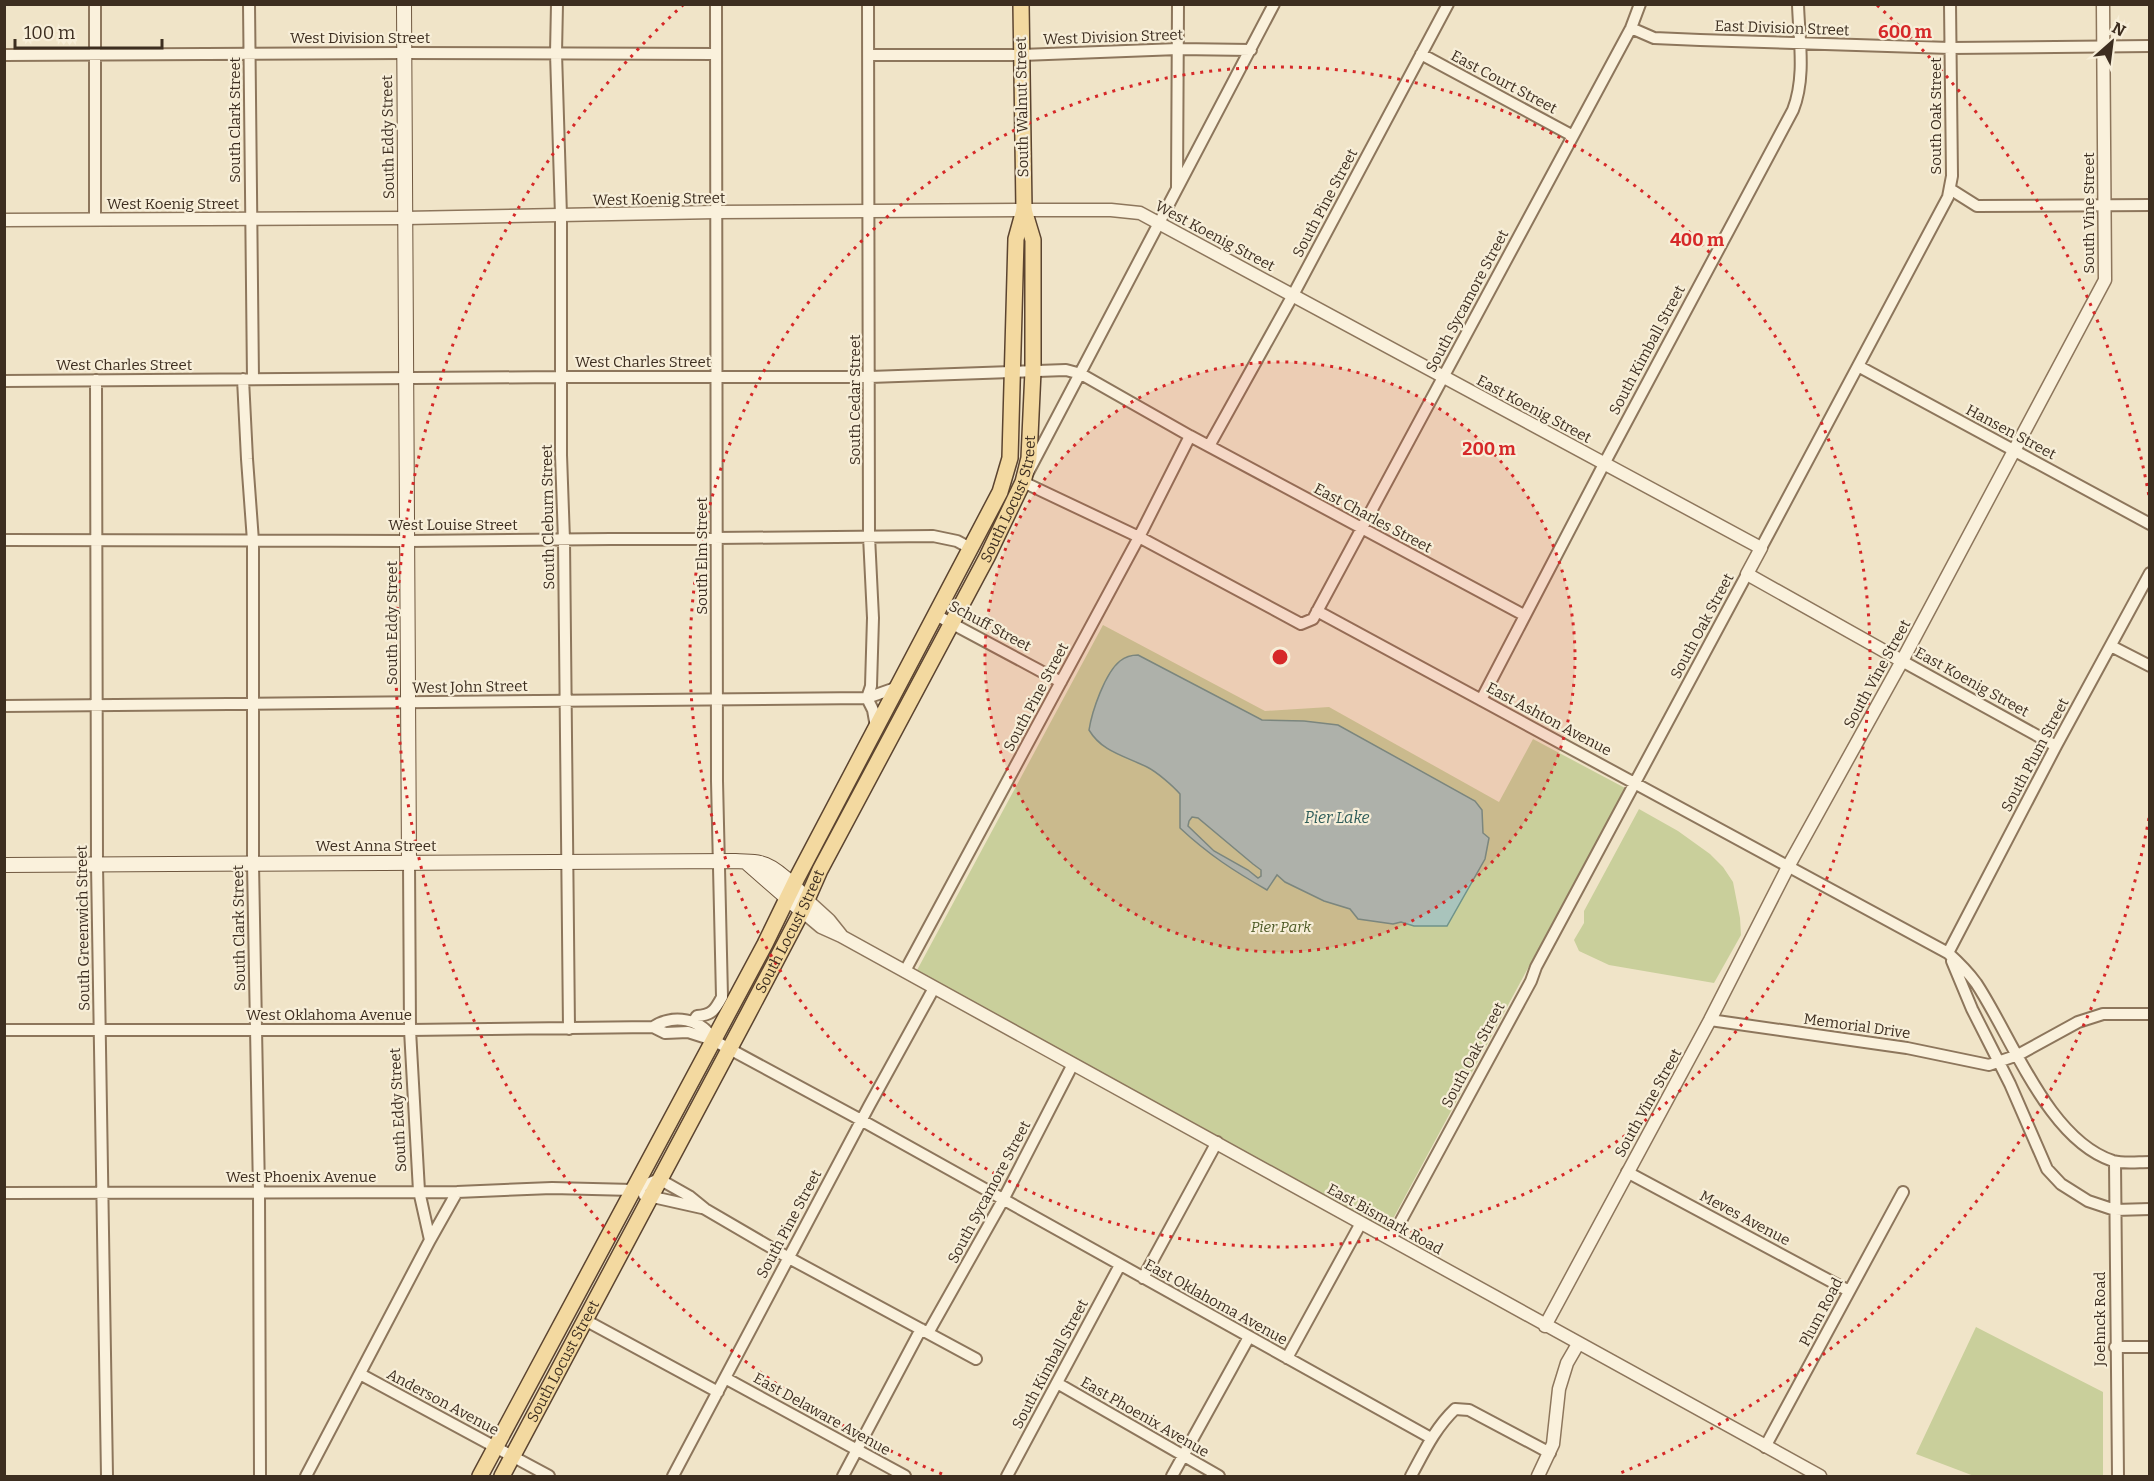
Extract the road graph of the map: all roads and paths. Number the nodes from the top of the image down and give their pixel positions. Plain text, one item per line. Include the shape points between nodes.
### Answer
1 (95, 4) edge
2 (249, 4) edge
3 (404, 4) edge
4 (556, 4) edge
5 (716, 4) edge
6 (868, 4) edge
7 (1021, 4) edge
8 (1178, 4) edge
9 (1274, 4) edge
10 (1448, 4) edge
11 (1640, 4) edge
12 (1798, 4) edge
13 (1950, 4) edge
14 (2103, 4) edge
15 (1631, 28) junction
16 (1799, 43) junction
17 (2150, 46) edge
18 (2103, 47) junction
19 (1950, 48) junction
20 (1178, 49) junction
21 (1251, 50) junction
22 (250, 53) junction
23 (403, 53) junction
24 (556, 53) junction
25 (715, 54) junction
26 (1421, 54) junction
27 (4, 55) edge
28 (96, 55) junction
29 (869, 55) junction
30 (1022, 55) junction
31 (1573, 136) junction
32 (1950, 189) junction
33 (1177, 190) junction
34 (2104, 205) junction
35 (2150, 205) edge
36 (1024, 210) junction
37 (869, 211) junction
38 (715, 212) junction
39 (561, 216) junction
40 (405, 218) junction
41 (95, 219) junction
42 (251, 219) junction
43 (4, 220) edge
44 (1160, 223) junction
45 (1293, 295) junction
46 (1858, 366) junction
47 (1033, 371) junction
48 (1013, 373) junction
49 (1081, 374) junction
50 (407, 377) junction
51 (561, 377) junction
52 (717, 377) junction
53 (870, 377) junction
54 (1444, 377) junction
55 (248, 379) junction
56 (96, 380) junction
57 (4, 381) edge
58 (1190, 436) junction
59 (1209, 446) junction
60 (2013, 450) junction
61 (1604, 464) junction
62 (1023, 482) junction
63 (2150, 524) edge
64 (1363, 529) junction
65 (870, 536) junction
66 (1138, 537) junction
67 (718, 538) junction
68 (4, 540) edge
69 (97, 540) junction
70 (564, 540) junction
71 (253, 541) junction
72 (408, 541) junction
73 (1761, 548) junction
74 (972, 549) junction
75 (2150, 573) edge
76 (1747, 574) junction
77 (1317, 611) junction
78 (936, 615) junction
79 (1524, 615) junction
80 (952, 623) junction
81 (2111, 646) junction
82 (1902, 661) junction
83 (2150, 666) edge
84 (1061, 682) junction
85 (898, 687) junction
86 (867, 698) junction
87 (717, 699) junction
88 (1481, 700) junction
89 (565, 701) junction
90 (409, 703) junction
91 (253, 705) junction
92 (4, 706) edge
93 (97, 707) junction
94 (876, 727) junction
95 (2056, 746) junction
96 (1635, 783) junction
97 (718, 860) junction
98 (410, 862) junction
99 (566, 862) junction
100 (97, 864) junction
101 (253, 864) junction
102 (4, 865) edge
103 (1788, 865) junction
104 (790, 891) junction
105 (804, 905) junction
106 (1948, 952) junction
107 (905, 971) junction
108 (934, 987) junction
109 (2150, 1014) edge
110 (1710, 1020) junction
111 (693, 1022) junction
112 (653, 1027) junction
113 (569, 1029) junction
114 (4, 1030) edge
115 (99, 1030) junction
116 (256, 1030) junction
117 (410, 1030) junction
118 (713, 1040) junction
119 (729, 1048) junction
120 (2018, 1055) junction
121 (1999, 1062) junction
122 (1073, 1064) junction
123 (861, 1120) junction
124 (1217, 1142) junction
125 (2115, 1162) junction
126 (2150, 1162) edge
127 (1627, 1172) junction
128 (658, 1179) junction
129 (633, 1190) junction
130 (418, 1191) junction
131 (102, 1192) junction
132 (259, 1192) junction
133 (456, 1192) junction
134 (1904, 1192) dead end
135 (4, 1193) edge
136 (649, 1198) junction
137 (1003, 1200) junction
138 (705, 1209) junction
139 (2150, 1209) edge
140 (2115, 1210) junction
141 (1361, 1223) junction
142 (1391, 1239) junction
143 (430, 1240) junction
144 (789, 1258) junction
145 (1120, 1265) junction
146 (1143, 1278) junction
147 (1850, 1291) junction
148 (585, 1320) junction
149 (1545, 1326) junction
150 (925, 1331) junction
151 (1249, 1337) junction
152 (1578, 1344) junction
153 (2115, 1347) junction
154 (2150, 1347) edge
155 (1287, 1358) junction
156 (976, 1359) dead end
157 (360, 1374) junction
158 (725, 1378) junction
159 (1057, 1383) junction
160 (718, 1392) junction
161 (1431, 1438) junction
162 (495, 1447) junction
163 (1765, 1447) junction
164 (857, 1450) junction
165 (1550, 1453) junction
166 (1183, 1456) junction
167 (513, 1457) junction
168 (107, 1476) edge
169 (260, 1476) edge
170 (306, 1476) edge
171 (480, 1476) edge
172 (502, 1476) edge
173 (549, 1476) edge
174 (674, 1476) edge
175 (843, 1476) edge
176 (905, 1476) edge
177 (1007, 1476) edge
178 (1172, 1476) edge
179 (1219, 1476) edge
180 (1411, 1476) edge
181 (1538, 1476) edge
182 (1820, 1476) edge
183 (2118, 1476) edge

1 - 28 street
2 - 22 street, South Clark Street
3 - 23 main road, South Eddy Street
4 - 24 street, South Cleburn Street
5 - 25 street
6 - 29 street
7 - 30 main road, South Walnut Street
8 - 20 street
9 - 21 street
10 - 26 street, South Pine Street
11 - 15 street, South Sycamore Street
12 - 16 street, South Kimball Street
13 - 19 street, South Oak Street
14 - 18 street, South Vine Street
15 - 16 street, East Division Street via 1654,38
15 - 31 street, South Sycamore Street
16 - 19 street, East Division Street
16 - 61 street, South Kimball Street via 1801,82 1793,110
17 - 18 street, East Division Street
18 - 19 street, East Division Street
18 - 34 street, South Vine Street
19 - 32 street, South Oak Street
20 - 21 street, West Division Street
20 - 30 street, West Division Street
20 - 33 street
21 - 33 street
22 - 23 street, West Division Street
22 - 28 street, West Division Street
22 - 42 street, South Clark Street
23 - 24 street, West Division Street
23 - 40 main road, South Eddy Street
24 - 25 street, West Division Street
24 - 39 street, South Cleburn Street
25 - 38 street, South Elm Street
26 - 31 street, East Court Street
26 - 45 street, South Pine Street
27 - 28 street, West Division Street
28 - 41 street
29 - 30 street, West Division Street
29 - 37 street, South Cedar Street
30 - 36 main road, South Walnut Street
31 - 54 street, South Sycamore Street
32 - 34 street via 1977,206
32 - 46 street, South Oak Street
33 - 44 street
34 - 35 street
34 - 60 street, South Vine Street via 2104,280
36 - 37 street, West Koenig Street
36 - 44 street, West Koenig Street via 1111,210 1140,213
36 - 47 main road, South Walnut Street via 1033,240
36 - 48 main road, South Walnut Street via 1016,239
37 - 38 street, West Koenig Street
37 - 53 street, South Cedar Street
38 - 39 street, West Koenig Street
38 - 52 street, South Elm Street
39 - 40 street, West Koenig Street
39 - 51 street, South Cleburn Street
40 - 42 street, West Koenig Street
40 - 50 main road, South Eddy Street
41 - 42 street, West Koenig Street
41 - 43 street, West Koenig Street
42 - 55 street, South Clark Street
44 - 45 street, West Koenig Street
44 - 49 street
45 - 54 street, East Koenig Street
45 - 59 street, South Pine Street
46 - 60 street, Hansen Street
46 - 73 street, South Oak Street
47 - 48 street, West Charles Street
47 - 49 street, West Charles Street via 1066,370
47 - 62 main road, South Locust Street via 1029,458
48 - 53 street, West Charles Street
48 - 74 main road, South Locust Street via 1010,458 1000,492
49 - 58 street
49 - 62 street
50 - 51 street, West Charles Street
50 - 55 street, West Charles Street
50 - 72 main road, South Eddy Street
51 - 52 street, West Charles Street
51 - 70 street, South Cleburn Street
52 - 53 street, West Charles Street
52 - 67 street, South Elm Street
53 - 65 street, South Cedar Street
54 - 61 street, East Koenig Street
54 - 64 street, South Sycamore Street
55 - 56 street, West Charles Street
55 - 71 street, South Clark Street via 247,459
56 - 57 street, West Charles Street
56 - 69 street, South Greenwich Street
58 - 59 street, East Charles Street
58 - 66 street, South Pine Street
59 - 64 street, East Charles Street
60 - 63 street, Hansen Street
60 - 82 street, South Vine Street
61 - 73 street, East Koenig Street
61 - 79 street, South Kimball Street
62 - 66 street
62 - 80 main road, South Locust Street
64 - 77 street, South Sycamore Street
64 - 79 street, East Charles Street
65 - 67 street, West Louise Street
65 - 74 street, West Louise Street via 933,536
65 - 86 street, South Cedar Street via 872,686
66 - 77 street via 1301,624 1313,619
66 - 84 street, South Pine Street
67 - 70 street, West Louise Street
67 - 87 street, South Elm Street
68 - 69 street, West Louise Street
69 - 71 street, West Louise Street
69 - 93 street, South Greenwich Street
70 - 72 street, West Louise Street
70 - 89 street, South Cleburn Street
71 - 72 street, West Louise Street
71 - 91 street, South Clark Street
72 - 90 main road, South Eddy Street
73 - 76 street, South Oak Street
74 - 78 main road, South Locust Street
75 - 81 street, South Plum Street
76 - 82 street, East Koenig Street
76 - 96 street, South Oak Street
77 - 88 street, East Ashton Avenue
78 - 80 street, Schuff Street
78 - 85 main road, South Locust Street
79 - 88 street, South Kimball Street
80 - 84 street, Schuff Street
80 - 105 main road, South Locust Street
81 - 83 street
81 - 95 street, South Plum Street
82 - 95 street, East Koenig Street
82 - 103 street, South Vine Street
84 - 107 street, South Pine Street
85 - 86 street, West John Street
85 - 94 main road, South Locust Street
86 - 87 street, West John Street
86 - 94 street, South Cedar Street
87 - 89 street, West John Street
87 - 97 street, South Elm Street
88 - 96 street, East Ashton Avenue
89 - 90 street, West John Street
89 - 99 street, South Cleburn Street
90 - 91 street, West John Street
90 - 98 main road, South Eddy Street
91 - 93 street, West John Street
91 - 101 street, South Clark Street
92 - 93 street, West John Street
93 - 100 street, South Greenwich Street
94 - 104 main road, South Locust Street
95 - 106 street, South Plum Street
96 - 103 street, East Ashton Avenue
96 - 142 street, South Oak Street
97 - 99 main road, West Anna Street
97 - 104 main road, West Anna Street via 769,866
97 - 111 street, South Elm Street via 722,997 715,1011 697,1016
98 - 99 main road, West Anna Street
98 - 101 main road, West Anna Street
98 - 117 street, South Eddy Street
99 - 113 street, South Cleburn Street
100 - 101 main road, West Anna Street
100 - 102 main road, West Anna Street
100 - 115 street, South Greenwich Street
101 - 116 street, South Clark Street
103 - 106 street, East Ashton Avenue
103 - 110 street, South Vine Street
104 - 105 main road, West Anna Street
104 - 118 main road, South Locust Street
105 - 107 street, East Bismark Road via 821,927
105 - 119 main road, South Locust Street
106 - 120 street, East Ashton Avenue via 1974,981
106 - 121 street
107 - 108 street, East Bismark Road
108 - 122 street, East Bismark Road
108 - 123 street, South Pine Street
109 - 120 street via 2103,1014 2078,1022
110 - 121 street, Memorial Drive via 1907,1048 1989,1065
110 - 127 street, South Vine Street
111 - 112 street, West Oklahoma Avenue via 664,1020
111 - 118 street, West Oklahoma Avenue via 708,1030
112 - 113 street, West Oklahoma Avenue
112 - 118 street, West Oklahoma Avenue via 666,1033 688,1032
113 - 117 street, West Oklahoma Avenue
114 - 115 street, West Oklahoma Avenue
115 - 116 street, West Oklahoma Avenue
115 - 131 street, South Greenwich Street
116 - 117 street, West Oklahoma Avenue
116 - 132 street, South Clark Street
117 - 130 street, South Eddy Street
118 - 119 street, West Oklahoma Avenue
118 - 129 main road, South Locust Street
119 - 123 street, West Oklahoma Avenue
119 - 128 main road, South Locust Street
120 - 121 street, Memorial Drive
120 - 125 street via 2034,1086 2073,1137
121 - 140 street via 2047,1169 2061,1184 2088,1201
122 - 124 street, East Bismark Road
122 - 137 street, South Sycamore Street
123 - 137 street, East Oklahoma Avenue
123 - 144 street, South Pine Street
124 - 141 street, East Bismark Road
124 - 146 street
125 - 126 street
125 - 140 street, Joehnck Road
127 - 147 street, Meves Avenue
127 - 149 street, South Vine Street
128 - 129 street, West Phoenix Avenue
128 - 136 main road, South Locust Street
128 - 138 street, West Phoenix Avenue
129 - 133 street, West Phoenix Avenue
129 - 136 street, West Phoenix Avenue
129 - 162 main road, South Locust Street
130 - 132 street, West Phoenix Avenue
130 - 133 street, West Phoenix Avenue
130 - 143 street, South Eddy Street
131 - 132 street, West Phoenix Avenue
131 - 135 street, West Phoenix Avenue
131 - 168 street, South Greenwich Street
132 - 169 street, South Clark Street
133 - 143 street
134 - 147 street, Plum Road
136 - 138 street, West Phoenix Avenue
136 - 148 main road, South Locust Street
137 - 145 street, East Oklahoma Avenue
137 - 150 street, South Sycamore Street
138 - 144 street, West Phoenix Avenue
139 - 140 street
140 - 153 street, Joehnck Road
141 - 142 street, East Bismark Road
141 - 155 street
142 - 149 street, East Bismark Road
143 - 157 street
144 - 150 street
144 - 158 street, South Pine Street
145 - 146 street, East Oklahoma Avenue
145 - 159 street, South Kimball Street
146 - 151 street, East Oklahoma Avenue
147 - 163 street, Plum Road
148 - 160 street
148 - 167 main road, South Locust Street
149 - 152 street, East Bismark Road
150 - 156 street
150 - 164 street, South Sycamore Street
151 - 155 street, East Oklahoma Avenue
151 - 166 street
152 - 163 street, East Bismark Road
152 - 165 street via 1559,1389
153 - 154 street
153 - 183 street, Joehnck Road
155 - 161 street, East Oklahoma Avenue
157 - 162 street, Anderson Avenue
157 - 170 street
158 - 160 street, South Pine Street
158 - 164 street, East Delaware Avenue
159 - 166 street, East Phoenix Avenue
159 - 177 street, South Kimball Street
160 - 174 street, South Pine Street
161 - 165 street via 1455,1409 1469,1410
161 - 180 street
162 - 167 street, Anderson Avenue
162 - 171 main road, South Locust Street
163 - 182 street, East Bismark Road
164 - 175 street, South Sycamore Street
164 - 176 street, East Delaware Avenue
165 - 181 street
166 - 178 street
166 - 179 street, East Phoenix Avenue
167 - 172 main road, South Locust Street
167 - 173 street, Anderson Avenue

